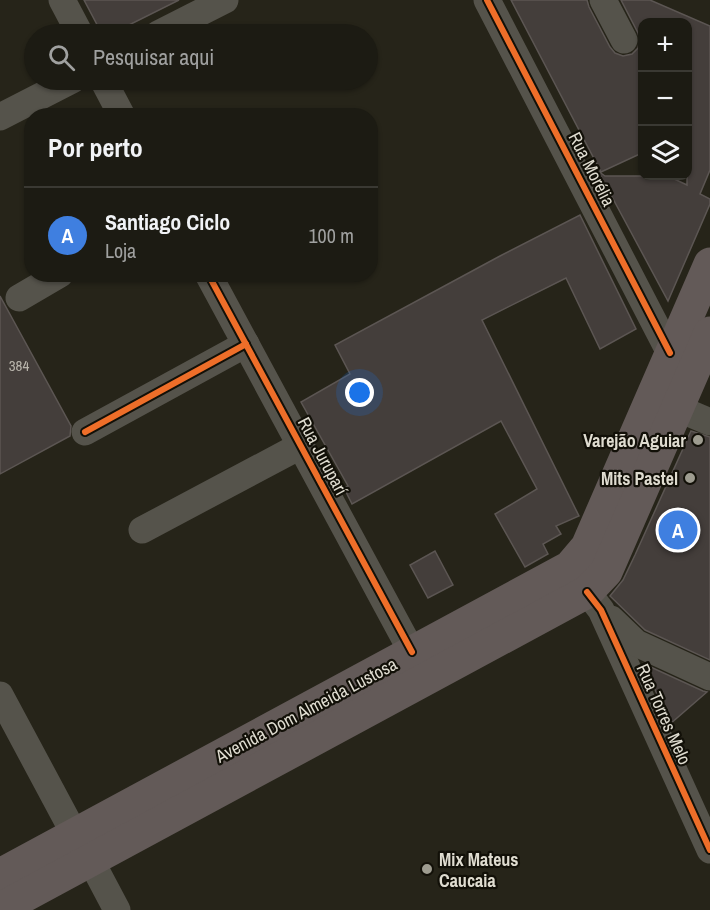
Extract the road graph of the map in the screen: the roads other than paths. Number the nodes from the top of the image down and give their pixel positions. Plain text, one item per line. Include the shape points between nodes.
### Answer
1 (62, 0) edge
2 (225, 0) edge
3 (487, 0) edge
4 (603, 0) edge
5 (75, 24) edge
6 (178, 24) edge
7 (624, 40) dead end
8 (53, 90) edge
9 (108, 90) edge
10 (118, 108) edge
11 (0, 117) edge
12 (710, 264) edge
13 (46, 282) edge
14 (212, 282) edge
15 (19, 298) dead end
16 (703, 300) edge
17 (710, 333) edge
18 (246, 344) junction
19 (670, 353) junction
20 (677, 408) junction
21 (710, 422) edge
22 (86, 432) dead end
23 (300, 446) junction
24 (142, 530) dead end
25 (594, 601) junction
26 (412, 652) junction
27 (710, 677) edge
28 (0, 695) edge
29 (83, 847) junction
30 (710, 850) edge
31 (3, 891) edge
32 (117, 910) edge

1 - 5 street
2 - 6 street
3 - 19 street, Rua Morélia
4 - 7 street
8 - 11 street
9 - 10 street
12 - 16 main road, Avenida Dom Almeida Lustosa
13 - 15 street
14 - 18 street, Rua Juruparí
16 - 19 main road, Avenida Dom Almeida Lustosa
17 - 20 main road, Avenida Dom Almeida Lustosa
18 - 22 street
18 - 23 street, Rua Juruparí
19 - 26 main road, Avenida Dom Almeida Lustosa via 587,547 579,557 570,567
20 - 21 street
20 - 25 main road, Avenida Dom Almeida Lustosa
23 - 24 street
23 - 26 street, Rua Juruparí
25 - 27 street via 636,643
25 - 29 main road, Avenida Dom Almeida Lustosa
25 - 30 street, Rua Torres Melo
26 - 29 main road, Avenida Dom Almeida Lustosa
28 - 29 street
29 - 31 main road, Avenida Dom Almeida Lustosa
29 - 32 street

